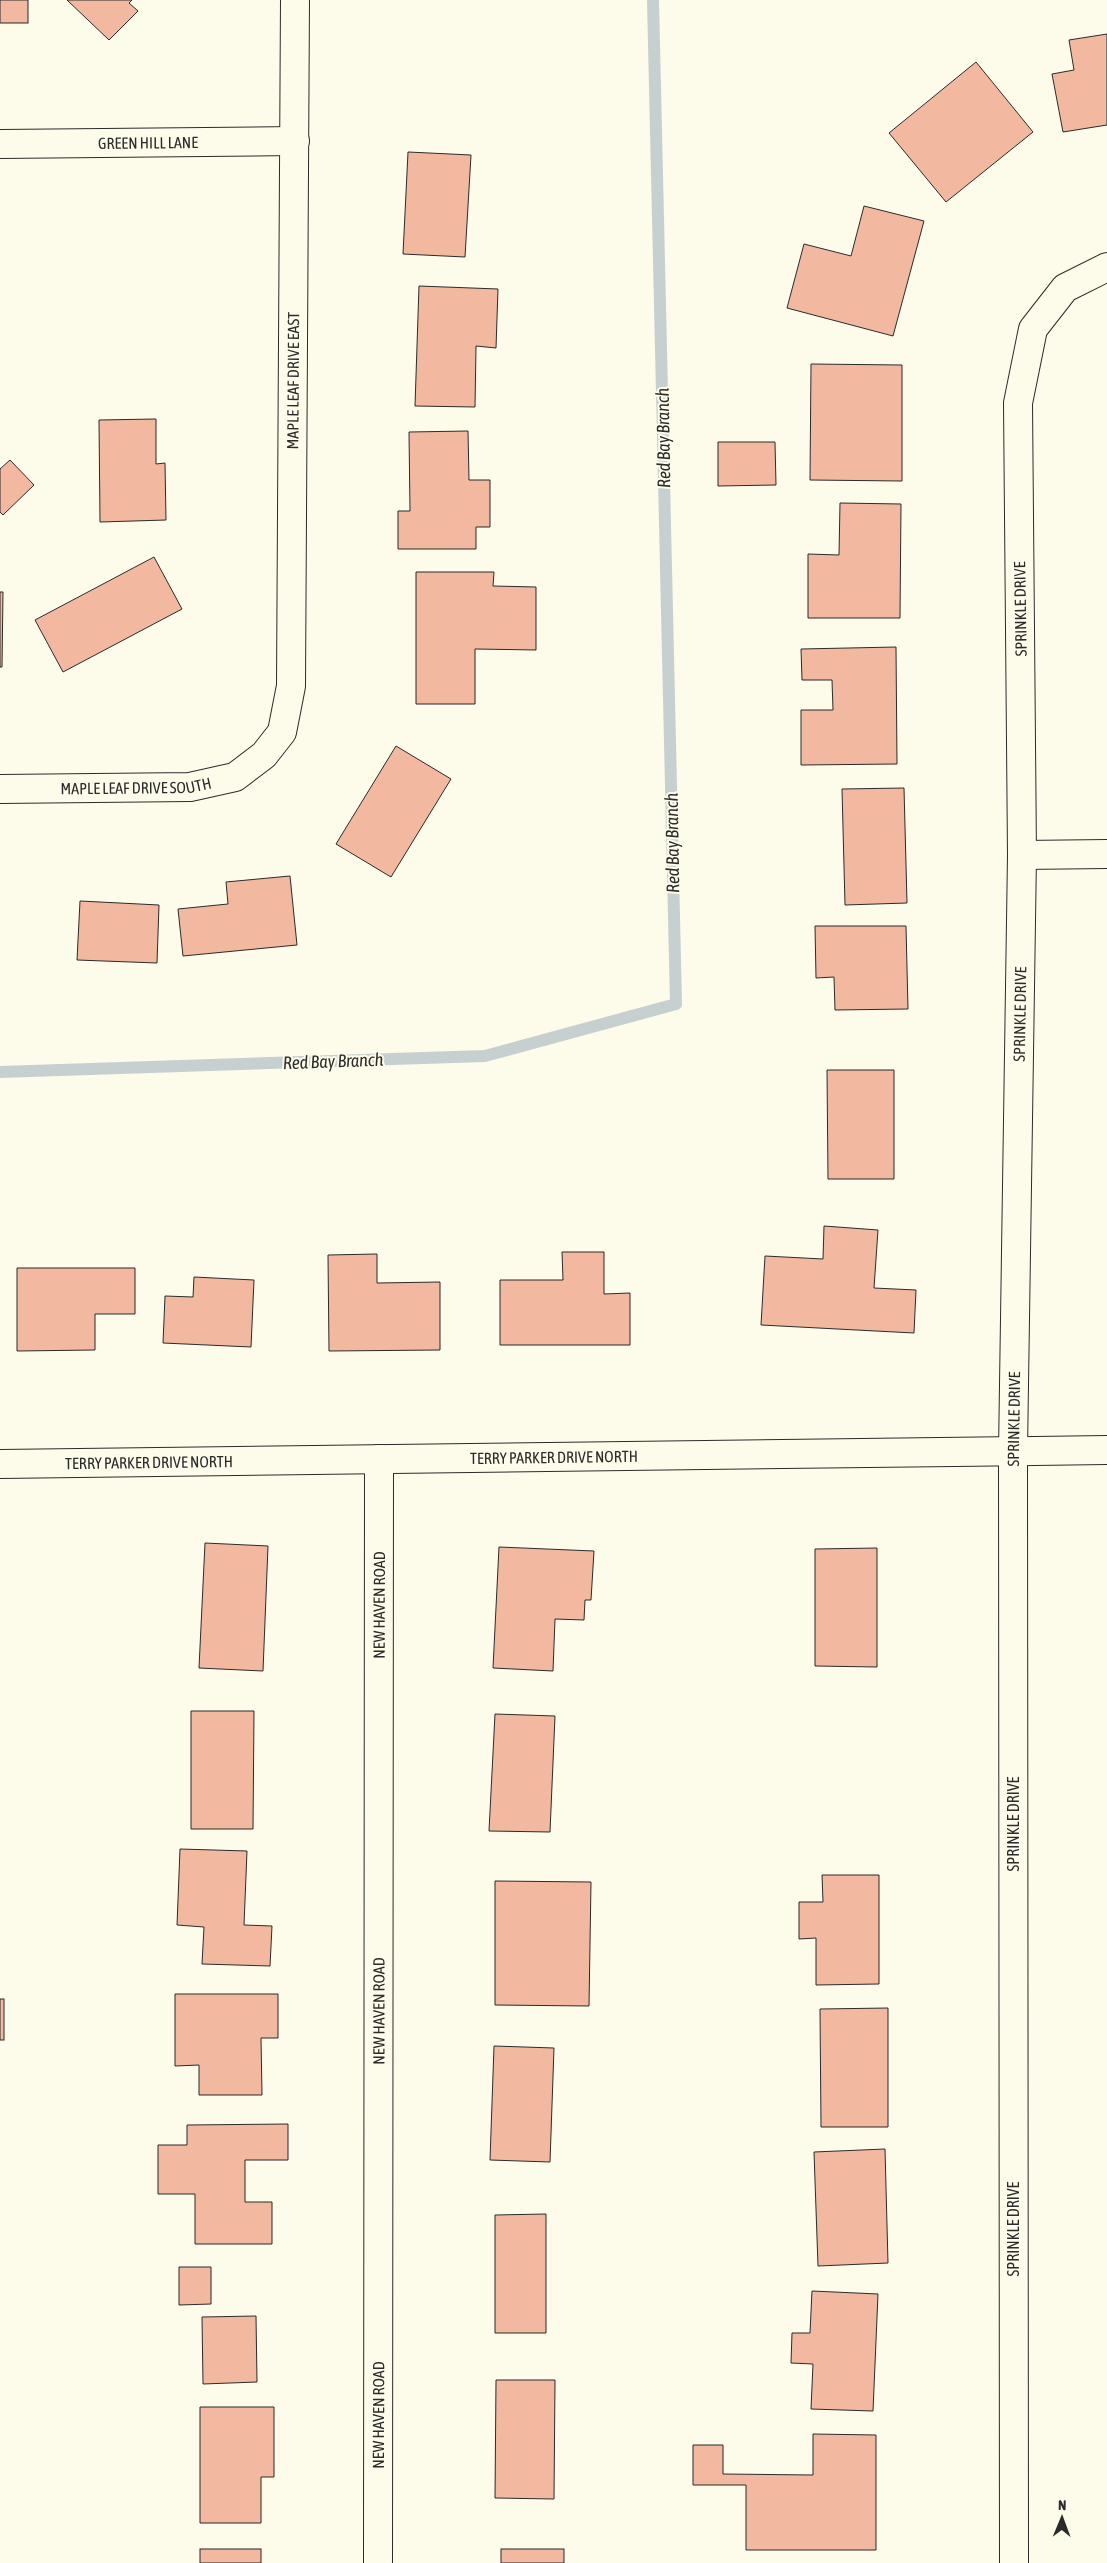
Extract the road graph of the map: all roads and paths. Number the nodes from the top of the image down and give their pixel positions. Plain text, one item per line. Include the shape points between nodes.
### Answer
1 (295, 0) edge
2 (295, 141) junction
3 (0, 144) edge
4 (1107, 266) edge
5 (264, 755) joint
6 (0, 789) edge
7 (1107, 854) edge
8 (1022, 855) junction
9 (1107, 1450) edge
10 (1013, 1451) junction
11 (379, 1459) junction
12 (0, 1464) edge
13 (378, 2563) edge
14 (1014, 2563) edge

1 - 2 street, MAPLE LEAF DRIVE EAST
2 - 3 street, GREEN HILL LANE
2 - 5 street, MAPLE LEAF DRIVE EAST via 291,686 282,732
4 - 8 street, SPRINKLE DRIVE via 1065,288 1033,329 1018,403
5 - 6 street, MAPLE LEAF DRIVE SOUTH via 235,777 190,788
7 - 8 street
8 - 10 street, SPRINKLE DRIVE
9 - 10 street, TERRY PARKER DRIVE NORTH
10 - 11 street, TERRY PARKER DRIVE NORTH
10 - 14 street, SPRINKLE DRIVE
11 - 12 street, TERRY PARKER DRIVE NORTH
11 - 13 street, NEW HAVEN ROAD

